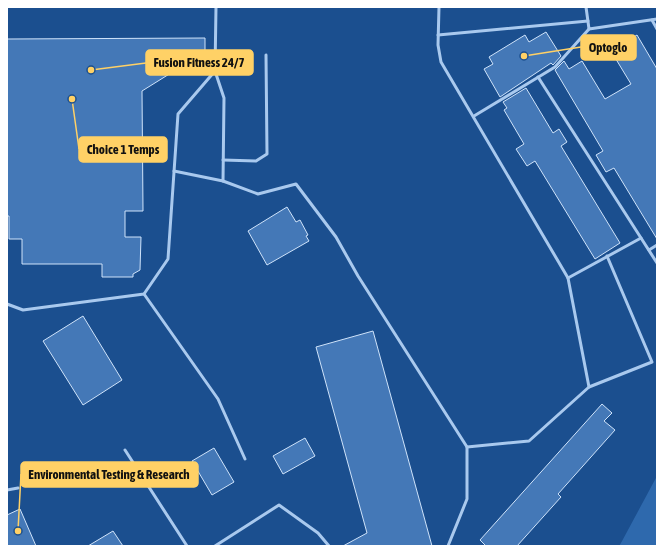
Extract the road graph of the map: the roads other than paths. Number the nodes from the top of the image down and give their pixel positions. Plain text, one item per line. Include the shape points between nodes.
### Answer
1 (216, 7) edge
2 (439, 7) edge
3 (586, 7) edge
4 (657, 19) edge
5 (652, 20) junction
6 (588, 22) junction
7 (589, 29) junction
8 (657, 29) edge
9 (438, 35) junction
10 (266, 55) dead end
11 (215, 71) junction
12 (538, 77) junction
13 (474, 116) junction
14 (223, 160) junction
15 (174, 171) junction
16 (223, 181) junction
17 (641, 238) junction
18 (657, 245) edge
19 (649, 250) junction
20 (607, 256) junction
21 (657, 263) edge
22 (568, 278) junction
23 (144, 294) junction
24 (7, 304) edge
25 (589, 388) junction
26 (467, 447) junction
27 (125, 450) dead end
28 (245, 459) dead end
29 (18, 488) dead end
30 (7, 490) edge
31 (187, 546) edge
32 (215, 546) edge
33 (329, 546) edge
34 (448, 546) edge

1 - 11 lane
2 - 9 lane
3 - 6 lane
4 - 5 lane
5 - 7 lane
5 - 8 lane
6 - 7 lane
6 - 9 lane
7 - 12 lane via 555,67
9 - 13 lane via 441,62
10 - 14 lane via 267,154 256,161
11 - 14 lane via 224,98
11 - 15 lane via 178,114
12 - 13 lane
12 - 17 lane
13 - 22 lane
14 - 16 lane
15 - 16 lane
15 - 23 lane via 168,259
16 - 26 lane via 258,194 296,184 336,237
17 - 19 lane
17 - 20 lane
18 - 19 lane
19 - 21 lane
20 - 22 lane
20 - 25 lane via 652,362
22 - 25 lane
23 - 24 lane via 23,310
23 - 28 lane via 218,399
25 - 26 lane via 529,441
26 - 34 lane via 467,499
27 - 31 lane
29 - 30 lane
32 - 33 lane via 279,505 318,533

